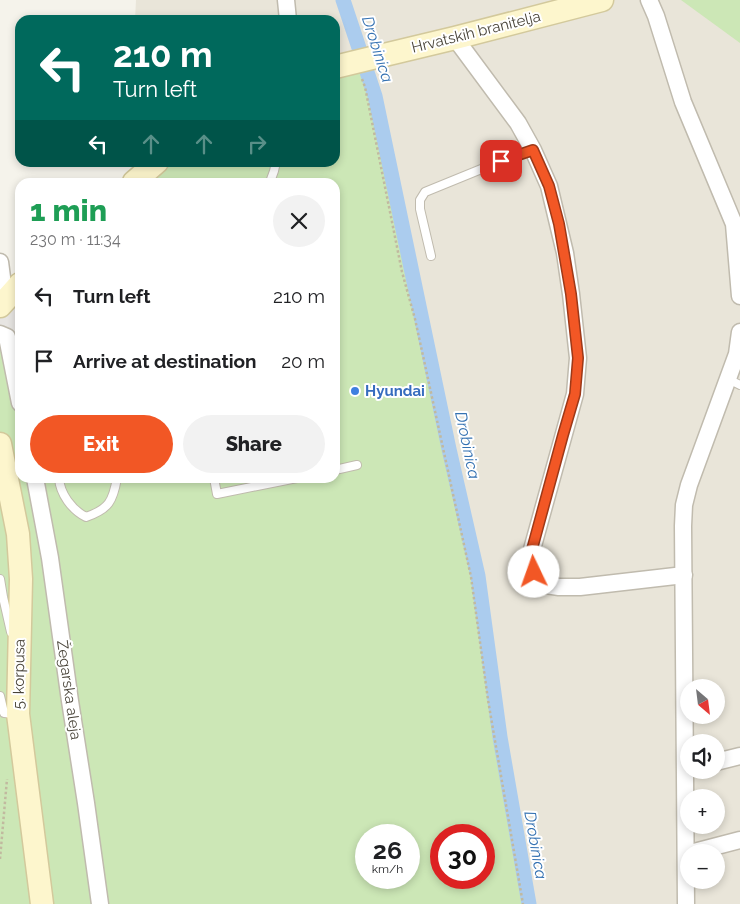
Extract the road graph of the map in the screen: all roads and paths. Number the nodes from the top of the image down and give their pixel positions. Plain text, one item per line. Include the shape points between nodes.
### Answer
1 (286, 0) edge
2 (602, 0) edge
3 (649, 0) edge
4 (288, 15) edge
5 (455, 38) junction
6 (345, 65) edge
7 (533, 150) junction
8 (151, 167) edge
9 (139, 178) edge
10 (737, 226) edge
11 (431, 256) dead end
12 (0, 262) edge
13 (15, 289) edge
14 (740, 296) edge
15 (2, 303) edge
16 (740, 332) edge
17 (0, 334) edge
18 (15, 378) edge
19 (734, 382) edge
20 (0, 444) edge
21 (357, 466) dead end
22 (340, 469) edge
23 (35, 483) edge
24 (60, 483) edge
25 (116, 483) edge
26 (215, 483) edge
27 (269, 483) edge
28 (684, 575) junction
29 (0, 579) edge
30 (19, 663) junction
31 (0, 696) edge
32 (18, 714) junction
33 (686, 734) edge
34 (740, 756) edge
35 (725, 760) edge
36 (7, 779) dead end
37 (687, 779) edge
38 (740, 840) edge
39 (689, 844) edge
40 (725, 844) edge
41 (0, 859) edge
42 (687, 889) edge
43 (42, 904) edge
44 (100, 904) edge
45 (523, 904) edge
46 (686, 904) edge

1 - 4 street
2 - 5 street, Hrvatskih branitelja
3 - 10 street via 683,102
5 - 6 street, Hrvatskih branitelja
5 - 7 street via 518,123
6 - 45 path via 365,87 402,272 471,577 488,700
7 - 11 lane via 424,192 420,209
7 - 28 street via 549,186 559,224 578,358 575,394 531,553 534,572 546,585 559,587
8 - 9 street
10 - 14 street
12 - 15 street
13 - 15 street
16 - 19 street
17 - 18 street via 7,337
19 - 28 street via 689,485 682,526
20 - 30 street, 5. korpusa via 18,534
21 - 22 lane
23 - 44 street, Žegarska aleja via 50,558
24 - 25 lane via 76,512 86,517 100,512 111,501
26 - 27 lane via 217,494
28 - 33 street
29 - 30 lane
30 - 32 street, 5. korpusa
31 - 32 lane via 4,713
32 - 43 street, 5. korpusa
34 - 35 street
36 - 41 path
37 - 39 street
38 - 40 street
42 - 46 street

